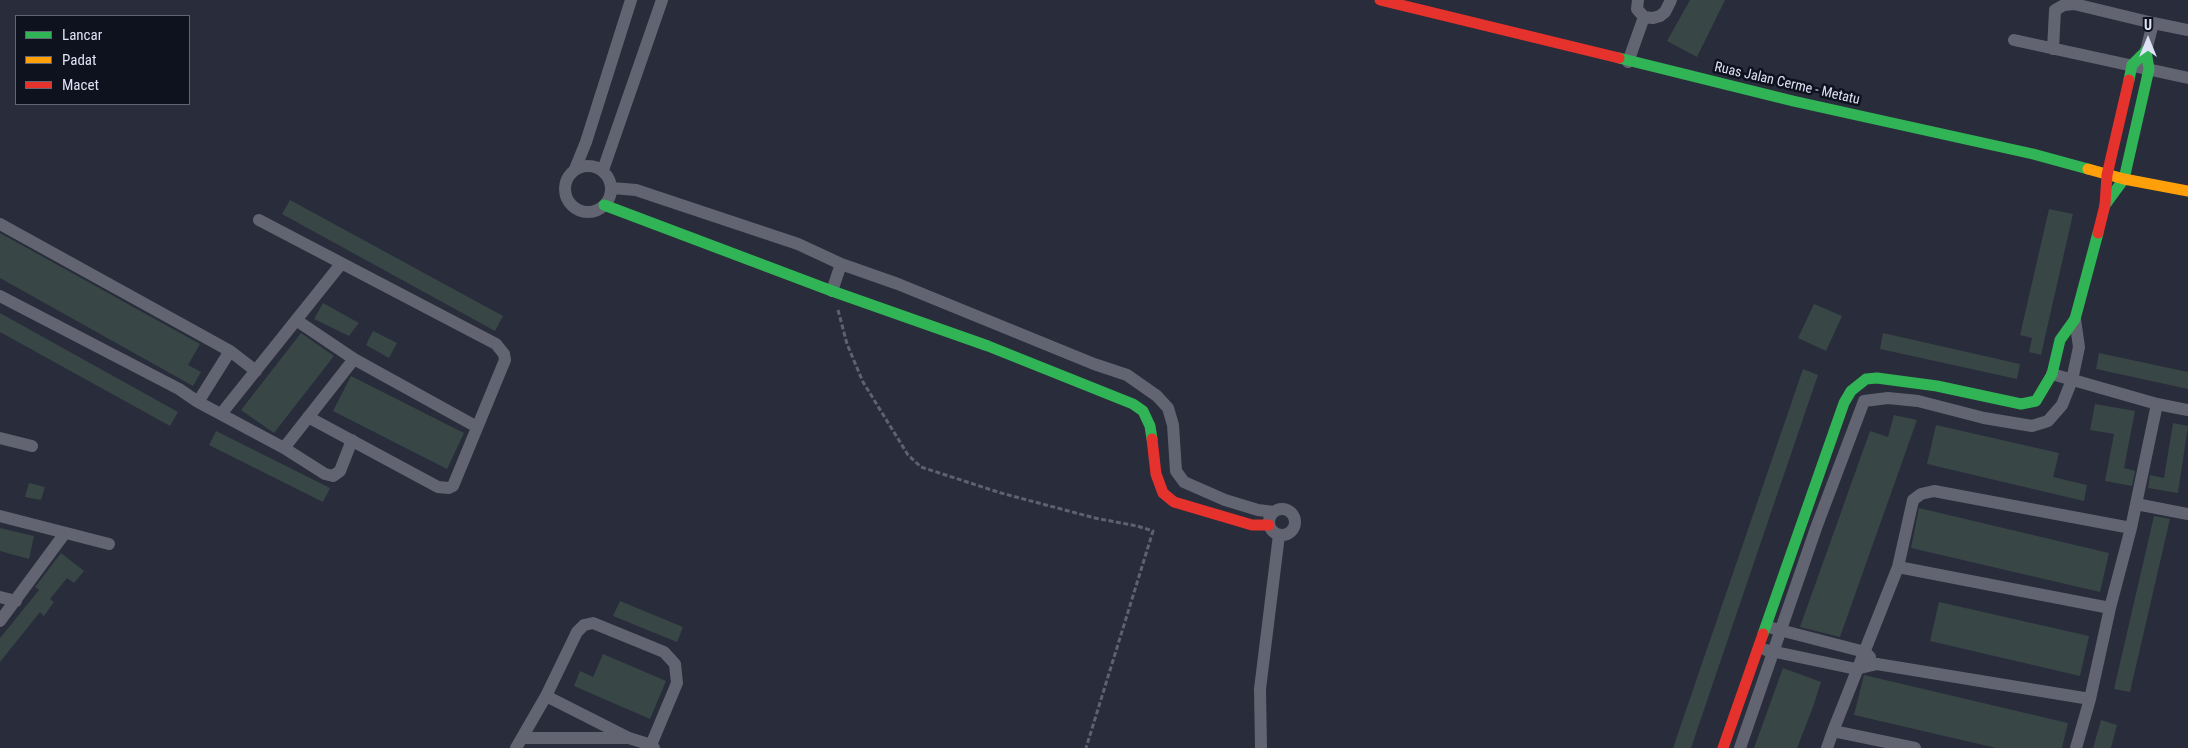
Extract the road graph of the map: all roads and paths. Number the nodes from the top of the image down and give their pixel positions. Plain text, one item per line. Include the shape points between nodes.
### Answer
1 (631, 0) edge
2 (662, 0) edge
3 (1380, 0) edge
4 (1638, 0) edge
5 (1671, 0) edge
6 (1644, 17) junction
7 (2153, 23) junction
8 (2188, 30) edge
9 (2014, 40) dead end
10 (2052, 49) junction
11 (2146, 51) junction
12 (1628, 62) junction
13 (2132, 65) junction
14 (2150, 69) junction
15 (2188, 78) edge
16 (575, 169) junction
17 (603, 170) junction
18 (2107, 175) junction
19 (2124, 180) junction
20 (612, 188) junction
21 (2188, 190) edge
22 (604, 205) junction
23 (2105, 205) junction
24 (259, 220) dead end
25 (0, 224) edge
26 (341, 264) junction
27 (841, 264) junction
28 (832, 291) junction
29 (0, 296) edge
30 (2075, 319) junction
31 (296, 320) junction
32 (230, 351) junction
33 (354, 359) junction
34 (256, 370) junction
35 (2052, 374) junction
36 (2072, 380) junction
37 (1858, 385) junction
38 (1864, 401) junction
39 (198, 402) junction
40 (2156, 404) junction
41 (2188, 410) edge
42 (221, 414) junction
43 (308, 417) junction
44 (476, 427) junction
45 (0, 438) edge
46 (352, 440) junction
47 (32, 446) dead end
48 (284, 448) junction
49 (2136, 504) junction
50 (1274, 512) junction
51 (2188, 514) edge
52 (0, 516) edge
53 (1269, 525) junction
54 (2131, 528) junction
55 (65, 533) junction
56 (1279, 535) junction
57 (109, 544) dead end
58 (1898, 567) junction
59 (0, 597) edge
60 (16, 601) junction
61 (2110, 608) junction
62 (0, 621) edge
63 (1765, 626) junction
64 (1780, 630) junction
65 (1758, 647) junction
66 (1865, 652) junction
67 (1773, 653) junction
68 (1877, 664) junction
69 (1856, 669) junction
70 (546, 696) junction
71 (2090, 698) junction
72 (1833, 731) junction
73 (630, 738) junction
74 (519, 743) edge
75 (652, 746) edge
76 (1086, 748) edge
77 (1261, 748) edge
78 (1723, 748) edge
79 (1740, 748) edge
80 (1827, 748) edge
81 (1915, 748) edge
82 (2076, 748) edge

1 - 16 street
2 - 17 street
3 - 12 street, Ruas Jalan Cerme - Metatu
4 - 6 street via 1637,9
5 - 6 street via 1660,16
6 - 12 street
7 - 8 street
7 - 10 street via 2074,4 2064,5 2055,10
7 - 11 street
9 - 10 street
10 - 13 street
11 - 13 street
11 - 14 street
12 - 18 street, Ruas Jalan Cerme - Metatu via 2033,154
13 - 14 street
13 - 18 street
14 - 15 street
14 - 19 street
16 - 17 street via 584,165
16 - 22 street via 565,185 569,203 586,212
17 - 20 street
18 - 19 street, Ruas Jalan Cerme - Metatu
18 - 23 street
19 - 21 street, Ruas Jalan Cerme - Metatu
19 - 23 street
20 - 22 street
20 - 27 street via 636,190 798,244
22 - 28 street
23 - 30 street
24 - 26 street
25 - 32 street
26 - 31 street
26 - 44 street via 502,350 505,360
27 - 28 street
27 - 50 street via 1127,375 1168,408 1173,425 1176,471 1184,482 1226,500
28 - 53 street via 988,346 1133,404 1143,412 1150,426 1156,474 1163,493 1174,502 1206,513 1252,525
28 - 76 path via 847,344 864,382 908,455 921,467 1001,493 1153,531
29 - 39 street
30 - 35 street via 2060,340
30 - 36 street via 2079,347
31 - 33 street
31 - 34 street
32 - 34 street
32 - 39 street
33 - 43 street
33 - 44 street
34 - 42 street
35 - 36 street
35 - 37 street via 2036,401 2021,404 1937,386 1878,378 1866,379
36 - 38 street via 2062,405 2048,421 2032,426 1918,401 1888,398
36 - 40 street
37 - 38 street
37 - 63 street via 1844,403
38 - 64 street
39 - 42 street
40 - 41 street
40 - 49 street
42 - 48 street
43 - 46 street
43 - 48 street
44 - 46 street via 453,486 446,488 438,487
45 - 47 street
46 - 48 street via 340,471 334,476 325,474
49 - 51 street
49 - 54 street
50 - 53 street
50 - 56 street via 1282,509 1294,516 1292,530 1286,535
52 - 55 street
53 - 56 street via 1272,532
54 - 58 street via 1934,490 1913,500
54 - 61 street
55 - 57 street
55 - 60 street
56 - 77 street via 1260,689
58 - 61 street
58 - 66 street
59 - 60 street
60 - 62 street
61 - 71 street
63 - 64 street
63 - 65 street
64 - 66 street
64 - 67 street
65 - 67 street
65 - 78 street
66 - 68 street
66 - 69 street
67 - 69 street
67 - 79 street
68 - 69 street
68 - 71 street
69 - 72 street
70 - 73 street
70 - 74 street
70 - 75 street via 577,632 584,625 593,623 664,652 675,664 677,683
71 - 82 street
72 - 80 street
72 - 81 street
73 - 74 street
73 - 75 street

